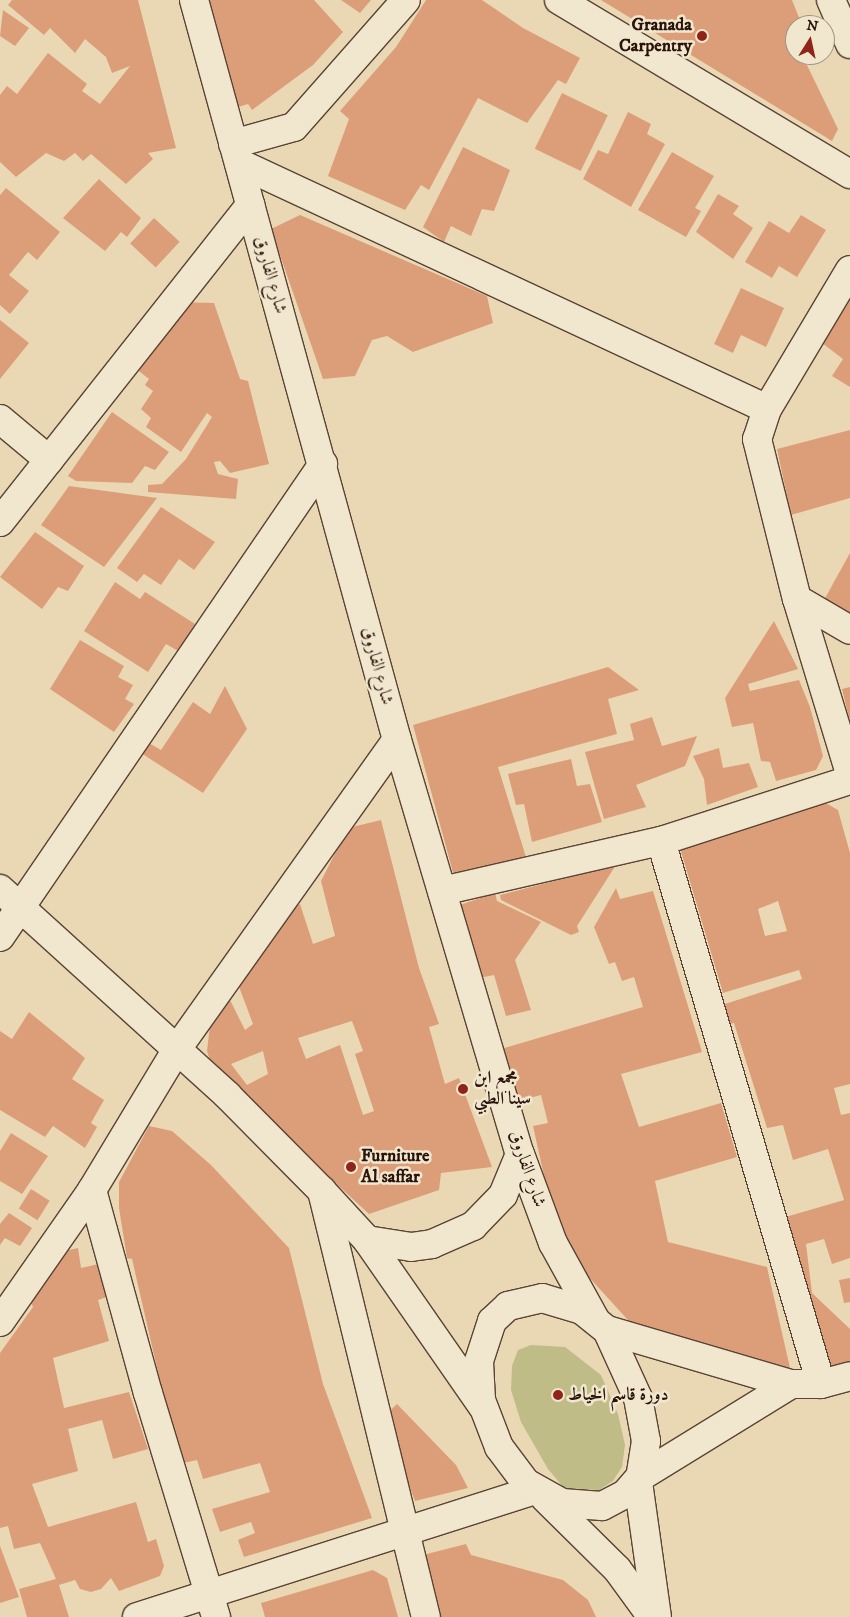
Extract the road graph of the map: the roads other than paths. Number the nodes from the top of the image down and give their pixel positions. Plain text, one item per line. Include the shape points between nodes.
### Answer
1 (194, 0) edge
2 (406, 0) edge
3 (559, 0) edge
4 (831, 0) edge
5 (850, 44) edge
6 (236, 154) junction
7 (850, 174) edge
8 (250, 205) junction
9 (850, 270) edge
10 (767, 409) junction
11 (0, 419) edge
12 (49, 460) junction
13 (322, 464) junction
14 (0, 522) edge
15 (797, 599) junction
16 (850, 630) edge
17 (397, 740) junction
18 (850, 773) edge
19 (850, 780) edge
20 (661, 841) junction
21 (0, 889) edge
22 (442, 891) junction
23 (20, 907) junction
24 (0, 937) edge
25 (178, 1049) junction
26 (520, 1154) junction
27 (92, 1190) junction
28 (322, 1191) junction
29 (367, 1240) junction
30 (0, 1322) edge
31 (601, 1325) junction
32 (850, 1376) edge
33 (790, 1384) junction
34 (822, 1384) junction
35 (483, 1407) junction
36 (639, 1480) junction
37 (538, 1492) junction
38 (405, 1532) junction
39 (213, 1605) edge
40 (137, 1617) edge
41 (426, 1617) edge
42 (652, 1617) edge
43 (657, 1617) edge

1 - 6 street, شارع الفاروق
2 - 6 street via 294,127
3 - 7 street
4 - 5 street
6 - 8 street, شارع الفاروق
6 - 10 street
8 - 12 street
8 - 13 street, شارع الفاروق
9 - 10 street
10 - 15 street via 757,439
11 - 12 street
12 - 14 street
13 - 17 street, شارع الفاروق
13 - 23 street
15 - 16 street
15 - 18 street
17 - 22 street, شارع الفاروق
17 - 25 street
19 - 20 street
20 - 22 street
20 - 34 street
21 - 23 street
22 - 26 street, شارع الفاروق
23 - 24 street
23 - 25 street
25 - 27 street
25 - 28 street
26 - 29 street via 504,1195 466,1230 432,1244 411,1247
26 - 31 street, شارع الفاروق via 553,1242
27 - 30 street
27 - 39 street via 148,1393
28 - 29 street
28 - 38 street
29 - 35 street
31 - 33 street
31 - 35 street via 568,1304 542,1298 518,1302 500,1311 481,1346 478,1380
31 - 36 street, شارع الفاروق via 632,1378 642,1416 646,1441
32 - 34 street
33 - 34 street
33 - 36 street
35 - 37 street via 499,1447
36 - 37 street via 625,1494 602,1506 562,1504
36 - 43 street, شارع الفاروق
37 - 38 street
37 - 42 street via 604,1554
38 - 39 street
38 - 41 street
39 - 40 street

